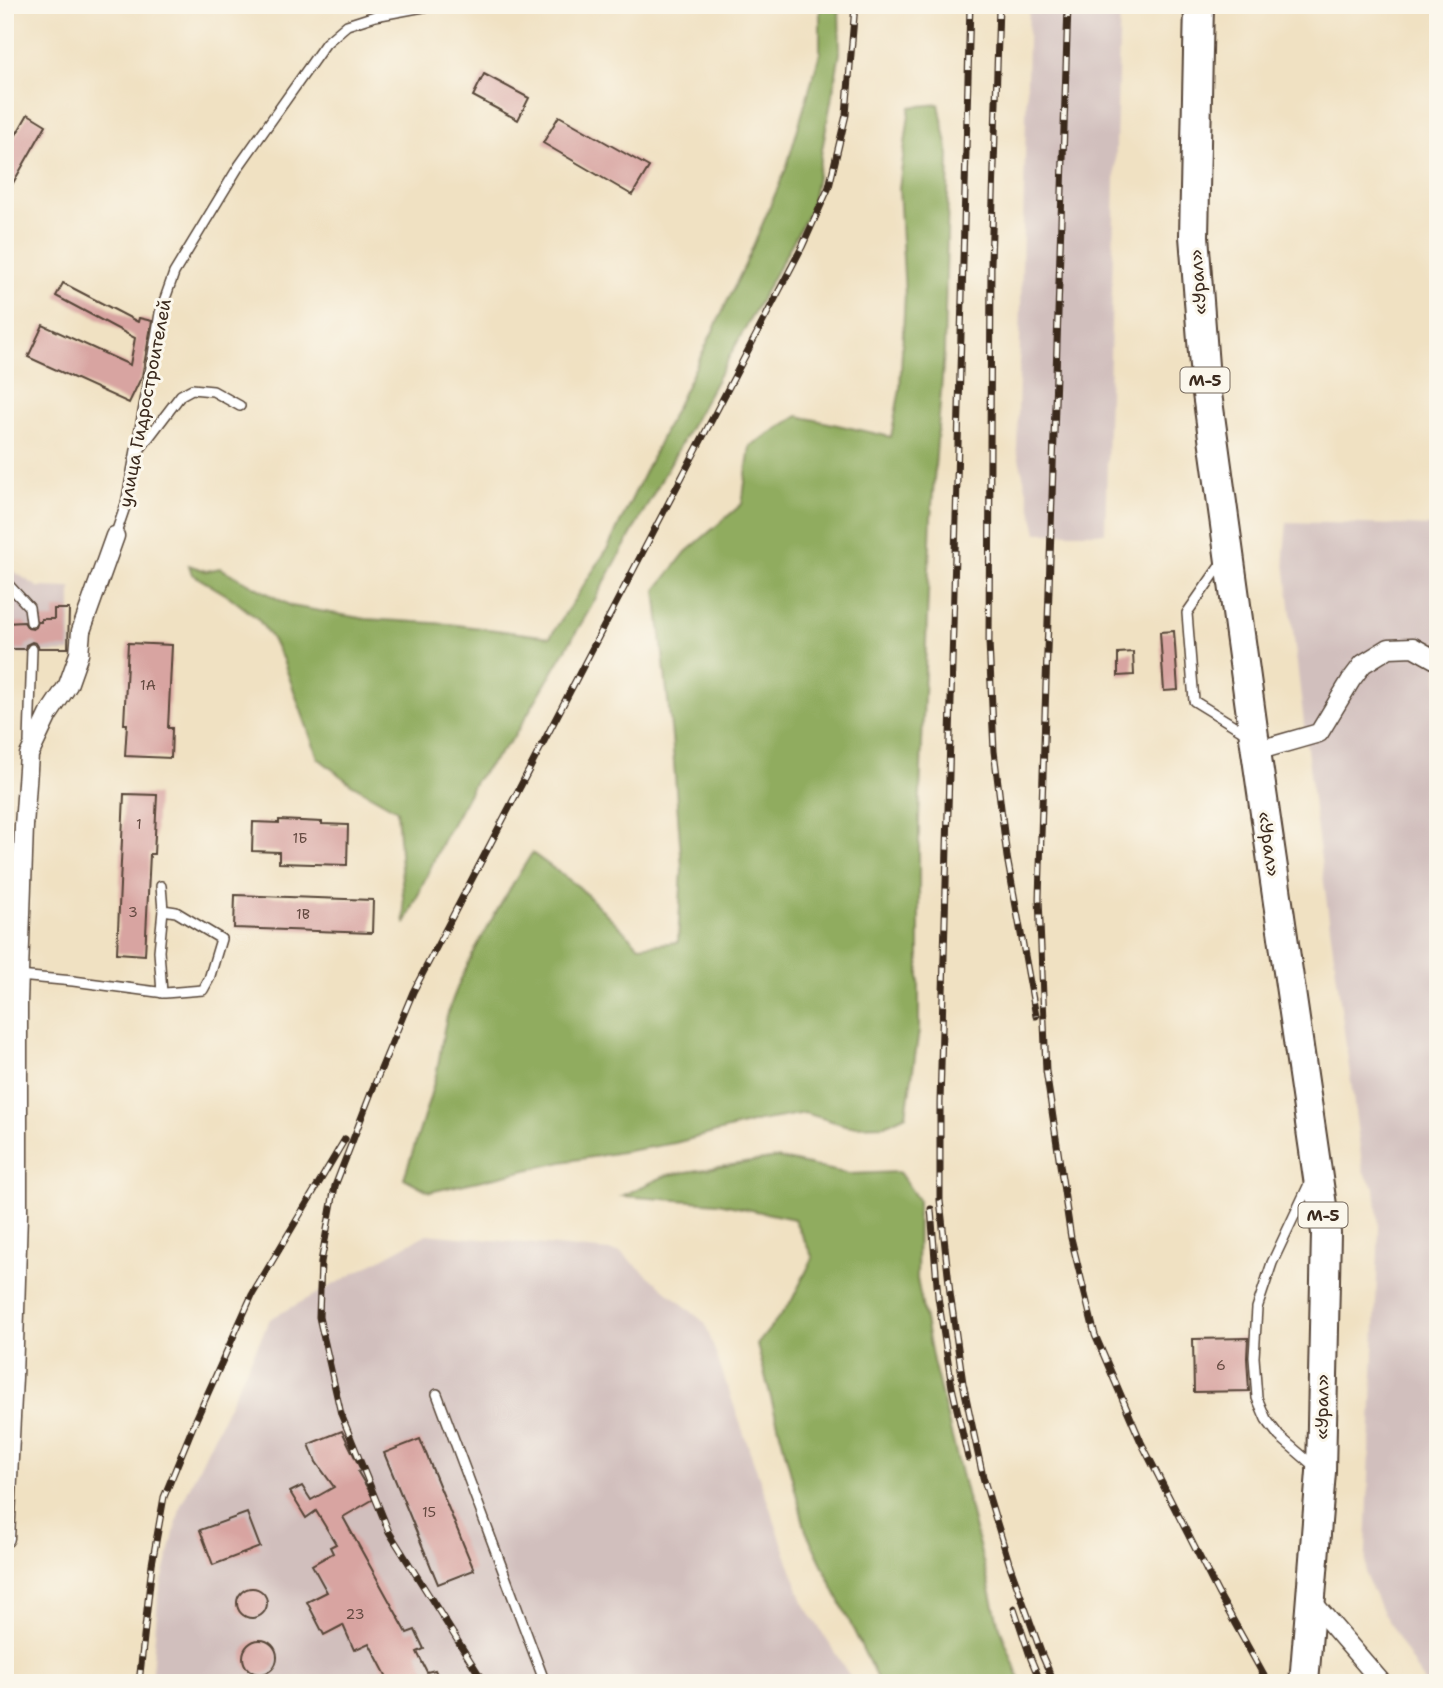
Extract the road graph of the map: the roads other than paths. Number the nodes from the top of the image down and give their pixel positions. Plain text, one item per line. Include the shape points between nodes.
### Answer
1 (434, 5) edge
2 (1199, 5) edge
3 (240, 406) dead end
4 (135, 456) junction
5 (115, 536) joint
6 (1229, 553) junction
7 (5, 580) edge
8 (31, 622) dead end
9 (32, 649) dead end
10 (1438, 661) edge
11 (1255, 744) junction
12 (29, 755) junction
13 (161, 886) dead end
14 (163, 910) junction
15 (19, 976) junction
16 (162, 993) junction
17 (1317, 1168) junction
18 (10, 1296) edge
19 (437, 1394) dead end
20 (1321, 1472) junction
21 (5, 1538) edge
22 (1310, 1599) junction
23 (545, 1683) edge
24 (1304, 1683) edge
25 (1382, 1683) edge

1 - 4 lane, улица Гидростроителей via 347,25 326,43 239,166 174,272 160,313
2 - 6 highway, «Урал» / М-5 via 1195,236 1205,379
3 - 4 lane via 213,391 191,389 180,395
4 - 5 lane, улица Гидростроителей
5 - 12 street, улица Гидростроителей via 81,631 68,685
6 - 11 highway, «Урал» / М-5
6 - 11 lane via 1187,613 1194,701
7 - 8 lane via 29,607
9 - 12 lane
10 - 11 street via 1413,647 1389,649 1363,664 1319,733
11 - 17 highway, «Урал» / М-5
12 - 15 street, улица Гидростроителей
13 - 14 lane
14 - 16 lane via 159,951
14 - 16 lane via 176,912 221,939 203,990
15 - 16 lane
15 - 18 street, улица Гидростроителей via 18,1214
17 - 20 highway, «Урал» / М-5 via 1326,1233
17 - 20 lane via 1272,1263 1257,1308 1254,1357 1256,1398 1266,1419
18 - 21 street, улица Гидростроителей via 13,1377
19 - 23 lane
20 - 22 highway, «Урал» / М-5
22 - 24 highway, «Урал» / М-5
22 - 25 street

